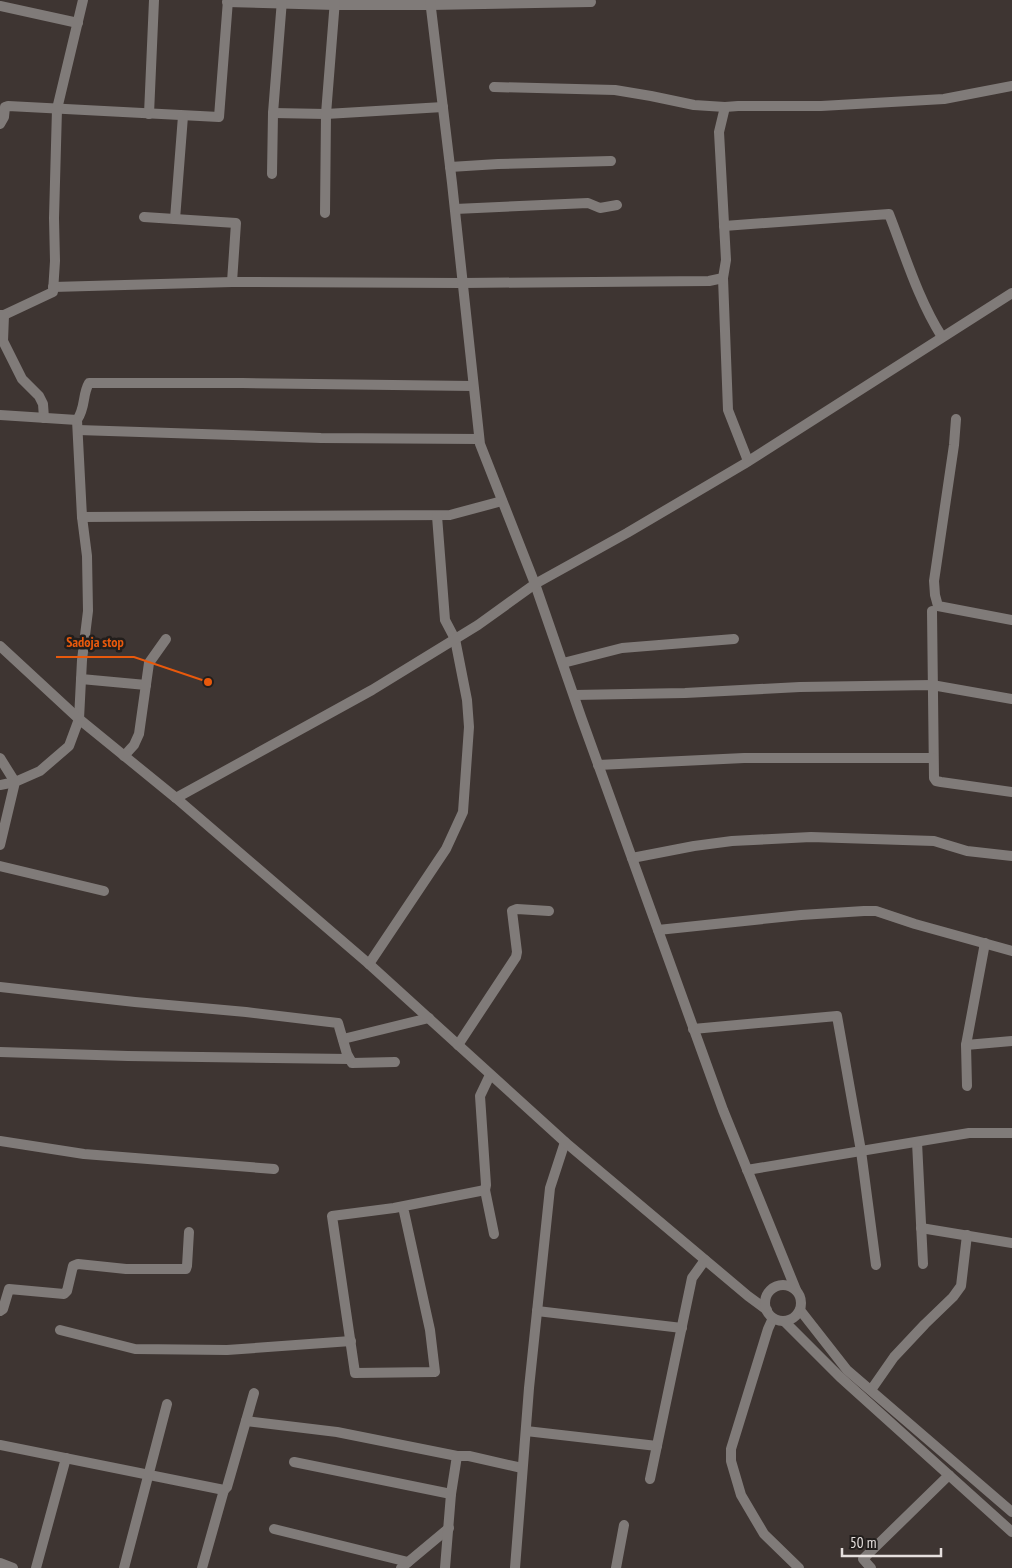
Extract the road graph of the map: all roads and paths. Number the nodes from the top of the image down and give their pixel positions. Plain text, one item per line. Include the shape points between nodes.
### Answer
1 (83, 0) edge
2 (154, 0) edge
3 (228, 1) edge
4 (282, 2) edge
5 (335, 2) edge
6 (430, 2) edge
7 (591, 2) dead end
8 (0, 6) edge
9 (78, 23) junction
10 (1012, 86) edge
11 (494, 87) dead end
12 (443, 107) junction
13 (725, 107) junction
14 (57, 109) junction
15 (273, 113) junction
16 (149, 114) junction
17 (326, 114) junction
18 (183, 116) junction
19 (0, 124) edge
20 (611, 161) dead end
21 (450, 167) junction
22 (272, 174) dead end
23 (617, 205) dead end
24 (455, 209) junction
25 (324, 213) dead end
26 (144, 217) dead end
27 (175, 219) junction
28 (724, 226) junction
29 (723, 278) junction
30 (232, 282) junction
31 (462, 283) junction
32 (53, 287) junction
33 (1012, 293) edge
34 (2, 315) edge
35 (942, 337) junction
36 (473, 386) junction
37 (0, 415) edge
38 (44, 418) junction
39 (956, 419) dead end
40 (77, 425) junction
41 (479, 439) junction
42 (748, 461) junction
43 (502, 501) junction
44 (437, 516) junction
45 (82, 517) junction
46 (535, 584) junction
47 (932, 611) dead end
48 (1012, 620) edge
49 (166, 638) dead end
50 (455, 639) junction
51 (734, 639) dead end
52 (0, 646) edge
53 (563, 664) junction
54 (81, 680) junction
55 (932, 684) junction
56 (146, 685) junction
57 (574, 695) junction
58 (1012, 699) edge
59 (79, 719) junction
60 (124, 756) junction
61 (0, 758) edge
62 (933, 758) junction
63 (598, 765) junction
64 (15, 782) junction
65 (0, 785) edge
66 (1012, 792) edge
67 (176, 798) junction
68 (0, 845) edge
69 (1012, 856) edge
70 (632, 858) junction
71 (0, 866) edge
72 (104, 891) dead end
73 (549, 911) dead end
74 (658, 930) junction
75 (985, 943) junction
76 (1012, 951) edge
77 (369, 964) junction
78 (0, 987) edge
79 (429, 1018) junction
80 (693, 1029) junction
81 (343, 1039) junction
82 (1012, 1041) edge
83 (458, 1045) junction
84 (966, 1045) junction
85 (0, 1052) edge
86 (349, 1059) junction
87 (395, 1062) dead end
88 (490, 1074) junction
89 (967, 1086) dead end
90 (1012, 1133) edge
91 (0, 1141) edge
92 (565, 1142) junction
93 (918, 1142) junction
94 (861, 1151) junction
95 (274, 1169) dead end
96 (747, 1170) junction
97 (485, 1190) junction
98 (403, 1207) junction
99 (921, 1228) junction
100 (189, 1232) dead end
101 (494, 1234) dead end
102 (967, 1236) junction
103 (1012, 1243) edge
104 (705, 1260) junction
105 (923, 1264) dead end
106 (876, 1265) dead end
107 (796, 1290) junction
108 (800, 1310) junction
109 (0, 1311) edge
110 (537, 1311) junction
111 (774, 1316) junction
112 (682, 1328) junction
113 (60, 1330) dead end
114 (351, 1341) junction
115 (843, 1373) junction
116 (871, 1390) junction
117 (254, 1394) dead end
118 (166, 1404) dead end
119 (246, 1421) junction
120 (526, 1430) junction
121 (0, 1445) edge
122 (657, 1446) junction
123 (457, 1456) junction
124 (66, 1458) junction
125 (294, 1462) dead end
126 (522, 1468) junction
127 (148, 1474) junction
128 (949, 1475) junction
129 (650, 1479) dead end
130 (224, 1490) junction
131 (451, 1494) junction
132 (1012, 1512) edge
133 (624, 1525) dead end
134 (448, 1528) junction
135 (274, 1529) dead end
136 (1012, 1532) edge
137 (0, 1563) edge
138 (404, 1565) edge
139 (13, 1568) edge
140 (36, 1568) edge
141 (124, 1568) edge
142 (202, 1568) edge
143 (445, 1568) edge
144 (514, 1568) edge
145 (616, 1568) edge
146 (799, 1568) edge
147 (871, 1568) edge

1 - 9 street
2 - 16 street
3 - 4 street
3 - 18 street via 218,117
4 - 5 street
4 - 15 street
5 - 6 street
5 - 17 street
6 - 7 street
6 - 12 street
8 - 9 street
9 - 14 street
10 - 13 street via 944,99 821,106
11 - 13 street via 615,90 694,106
12 - 17 street
12 - 21 street
13 - 28 street via 719,132
14 - 16 street
14 - 19 street via 5,107
14 - 32 street
15 - 17 street
15 - 22 street
16 - 18 street
17 - 25 street
18 - 27 street
20 - 21 street
21 - 24 street
23 - 24 street via 600,208 588,203
24 - 31 street
26 - 27 street
27 - 30 street via 236,223
28 - 29 street via 726,260
28 - 35 street via 889,214 920,296
29 - 31 street via 709,281
29 - 42 street via 728,410
30 - 31 street
30 - 32 street
31 - 36 street
32 - 34 street via 53,292
33 - 35 street
34 - 38 street via 3,341 22,378 44,404
35 - 42 street
36 - 40 street via 90,383
36 - 41 street
37 - 38 street
38 - 40 street
39 - 48 street via 934,580 938,606
40 - 41 street via 321,438
40 - 45 street
41 - 43 street
42 - 46 street
43 - 44 street via 450,516
43 - 46 street
44 - 45 street
44 - 50 street via 445,620
45 - 54 street via 87,556 88,611
46 - 50 street
46 - 53 street
47 - 55 street
49 - 56 street via 149,663
50 - 67 street via 372,690
50 - 77 street via 469,728 463,812 446,849
51 - 53 street via 622,648
52 - 59 street
53 - 57 street
54 - 56 street
54 - 59 street
55 - 57 street
55 - 58 street
55 - 62 street
56 - 60 street via 138,734 134,745
57 - 63 street
59 - 60 street
59 - 64 street via 69,746 40,771
60 - 67 street
61 - 64 street
62 - 63 street via 744,758
62 - 66 street via 936,781
63 - 70 street
64 - 65 street
64 - 68 street
67 - 77 street
69 - 70 street via 967,851 934,841 811,837 694,846
70 - 74 street
71 - 72 street
73 - 83 street via 512,911 516,957
74 - 75 street via 801,915 876,911
74 - 80 street
75 - 76 street
75 - 84 street
77 - 79 street
78 - 81 street via 338,1022
79 - 81 street
79 - 83 street
80 - 94 street via 837,1016
80 - 96 street
81 - 86 street
82 - 84 street
83 - 88 street
84 - 89 street
85 - 86 street
86 - 87 street via 352,1063
88 - 92 street
88 - 97 street via 480,1096
90 - 93 street via 969,1133
91 - 95 street via 84,1154
92 - 104 street
92 - 110 street via 550,1188
93 - 94 street
93 - 99 street
94 - 96 street
94 - 106 street
96 - 107 street
97 - 98 street
97 - 101 street
98 - 114 street via 332,1216
98 - 114 street via 430,1330 434,1372 355,1373
99 - 102 street
99 - 105 street
100 - 109 street via 186,1269 126,1269 78,1264 73,1266 64,1294 9,1288
102 - 103 street
102 - 116 street via 961,1286 894,1357
104 - 111 street
104 - 112 street via 692,1278
107 - 108 street via 801,1299
107 - 111 street via 781,1285 771,1290 766,1299
108 - 111 street via 794,1318
108 - 115 street
110 - 112 street
110 - 120 street
111 - 115 street
111 - 146 street via 731,1450 731,1462 741,1495 764,1534
112 - 122 street
113 - 114 street via 135,1349 227,1350
115 - 116 street
115 - 128 street
116 - 132 street
117 - 119 street
118 - 127 street
119 - 123 street via 337,1432
119 - 130 street
120 - 122 street
120 - 126 street
121 - 124 street
122 - 129 street
123 - 126 street
123 - 131 street
124 - 127 street
124 - 140 street
125 - 131 street
126 - 144 street
127 - 130 street
127 - 141 street
128 - 136 street
128 - 147 street via 863,1558
130 - 142 street
131 - 134 street
133 - 145 street
134 - 138 street
134 - 143 street
135 - 138 street
137 - 139 street

